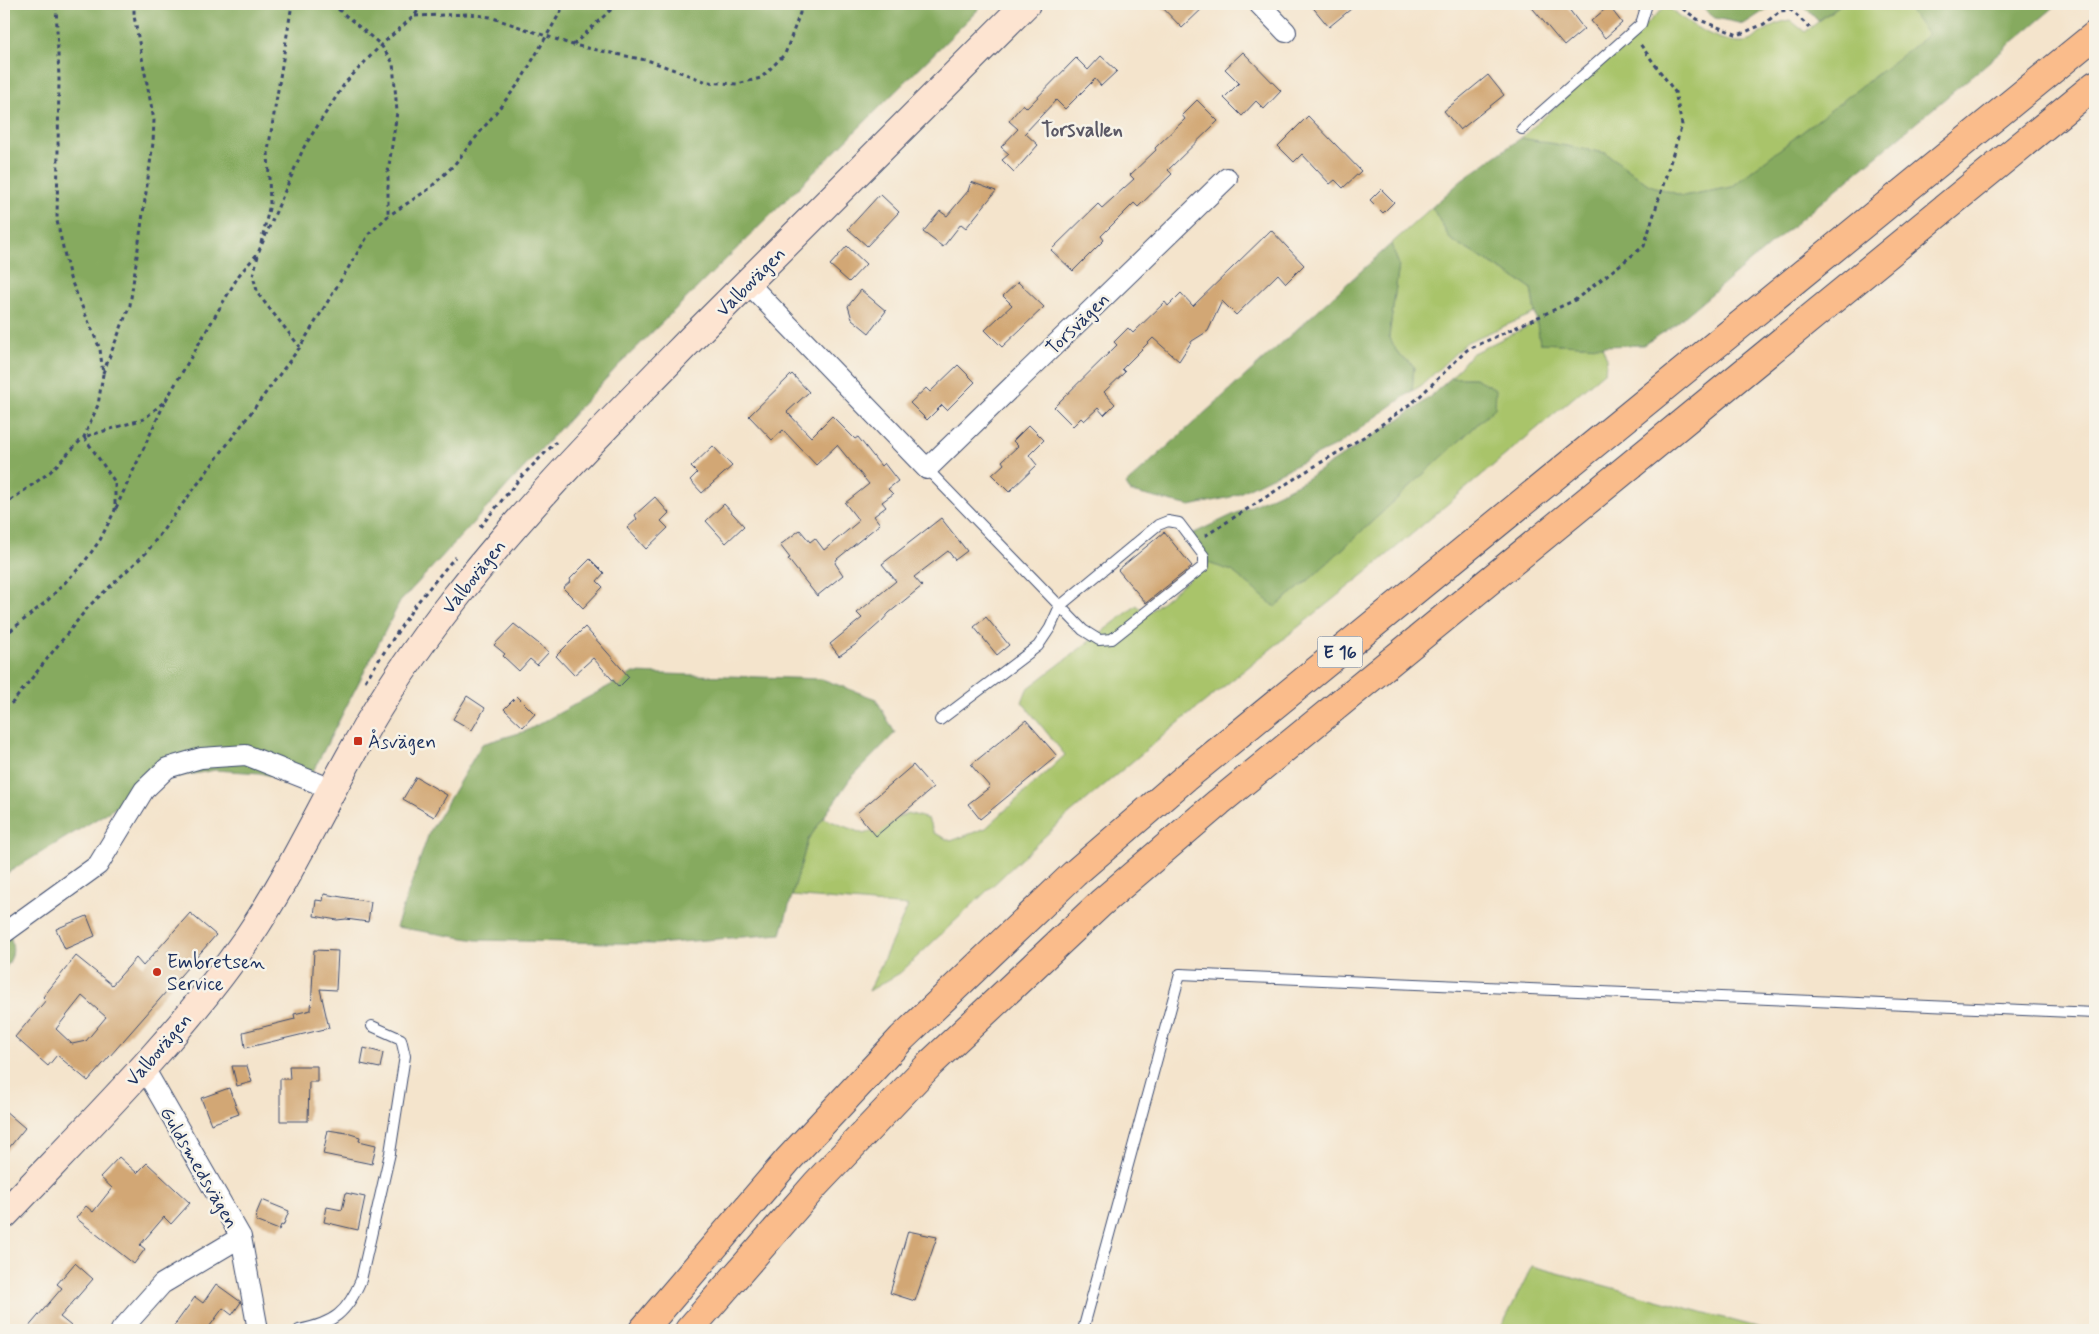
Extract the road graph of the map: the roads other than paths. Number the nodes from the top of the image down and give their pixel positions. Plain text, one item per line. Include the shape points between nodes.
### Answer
1 (1026, 4) edge
2 (1259, 4) edge
3 (1646, 4) edge
4 (1286, 32) dead end
5 (2095, 34) edge
6 (2095, 85) edge
7 (1522, 128) dead end
8 (1227, 178) dead end
9 (748, 283) junction
10 (927, 468) junction
11 (1060, 606) junction
12 (940, 720) dead end
13 (332, 789) junction
14 (4, 933) edge
15 (2095, 1013) edge
16 (372, 1026) dead end
17 (144, 1068) junction
18 (4, 1214) edge
19 (241, 1237) junction
20 (121, 1330) edge
21 (258, 1330) edge
22 (299, 1330) edge
23 (642, 1330) edge
24 (689, 1330) edge
25 (1083, 1330) edge

1 - 9 main road, Valbovägen
2 - 4 street
3 - 7 lane via 1641,24
5 - 23 highway, E 16 via 1184,778 1074,874 902,1038 788,1160
6 - 24 highway, E 16 via 1316,722 1101,903 931,1064 816,1184
8 - 10 street, Torsvägen
9 - 10 street
9 - 13 main road, Valbovägen via 588,446 483,562 393,683
10 - 11 lane
11 - 11 lane via 1168,521 1179,522 1204,556 1204,566 1112,639 1099,640 1083,630
11 - 12 lane via 1038,646
13 - 14 street via 246,756 201,758 167,768 144,790 98,865
13 - 17 main road, Valbovägen via 293,864 247,938
15 - 25 lane via 1180,974
16 - 22 lane via 401,1039 405,1056 390,1153 361,1280 341,1314
17 - 18 main road, Valbovägen
17 - 19 street, Guldsmedsvägen
19 - 20 street, Guldsmedsvägen via 162,1284
19 - 21 street

